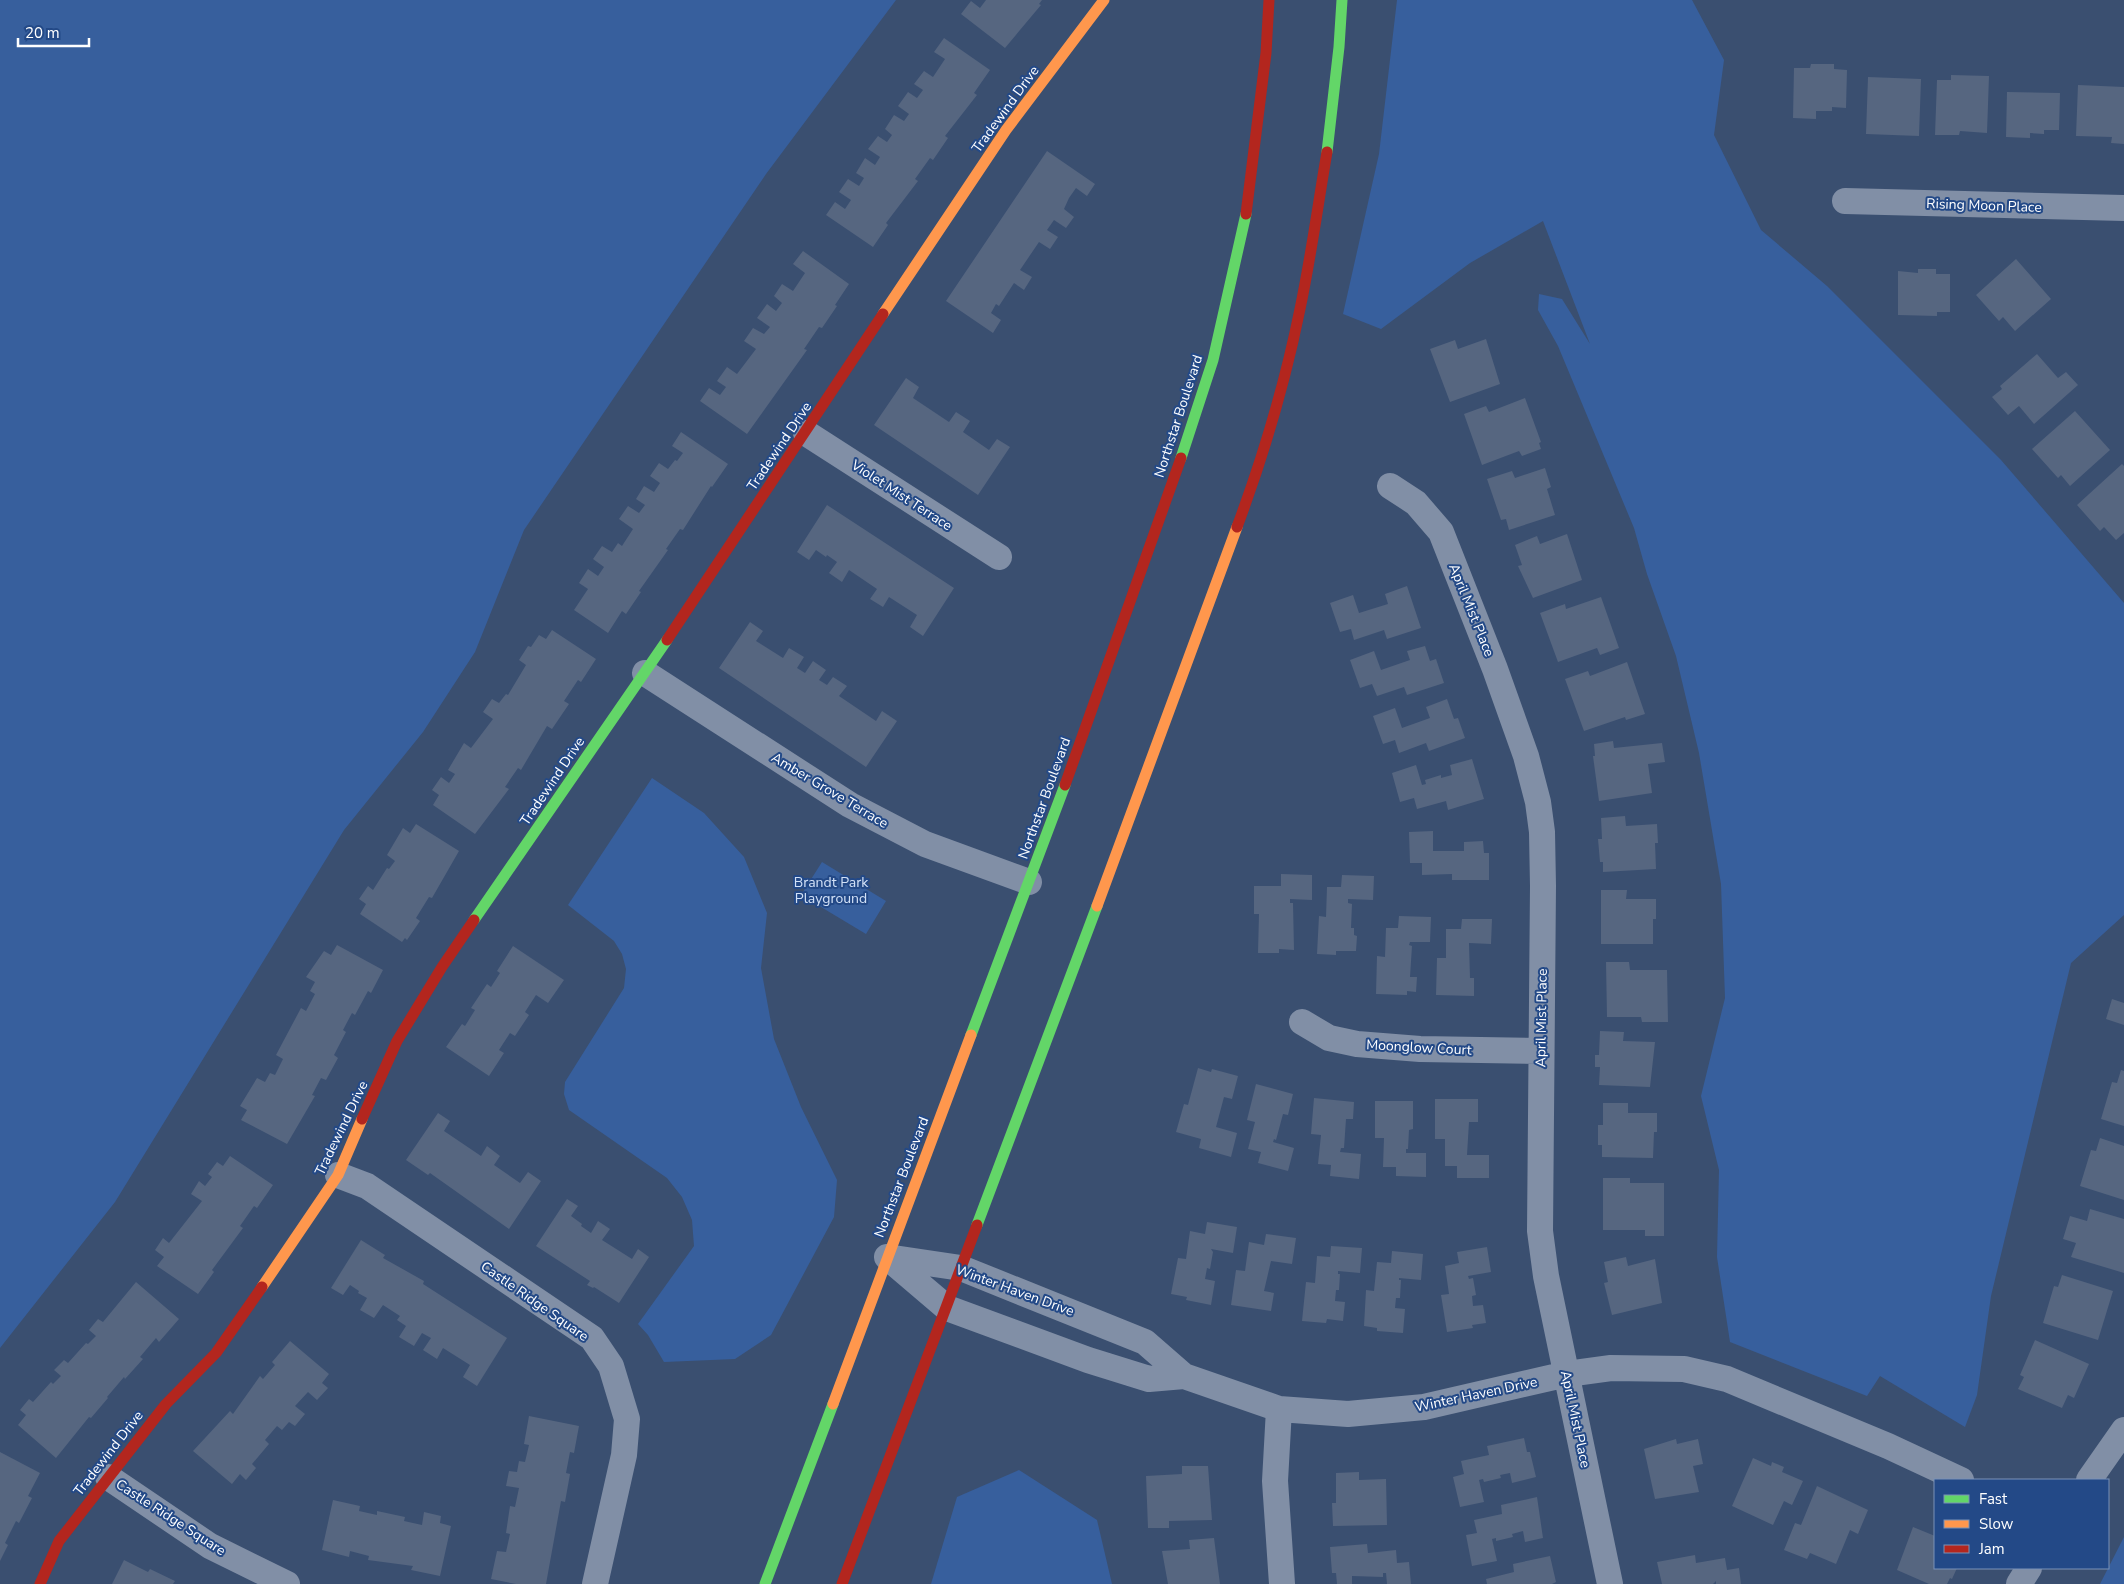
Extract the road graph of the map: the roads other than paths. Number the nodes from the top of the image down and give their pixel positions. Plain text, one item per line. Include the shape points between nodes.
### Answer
1 (1104, 0) edge
2 (1269, 0) edge
3 (1342, 0) edge
4 (1845, 201) dead end
5 (2124, 208) edge
6 (806, 433) junction
7 (1390, 486) dead end
8 (1000, 556) dead end
9 (645, 673) junction
10 (1028, 882) junction
11 (1302, 1022) dead end
12 (1540, 1051) junction
13 (338, 1175) junction
14 (887, 1257) junction
15 (962, 1268) junction
16 (947, 1308) junction
17 (1567, 1374) junction
18 (1184, 1376) junction
19 (1279, 1409) junction
20 (2124, 1430) edge
21 (108, 1477) junction
22 (1959, 1479) edge
23 (2090, 1479) edge
24 (2028, 1569) edge
25 (40, 1584) edge
26 (287, 1584) edge
27 (595, 1584) edge
28 (765, 1584) edge
29 (842, 1584) edge
30 (1282, 1584) edge
31 (1610, 1584) edge
32 (2019, 1584) edge

1 - 6 main road, Tradewind Drive via 1006,130
2 - 10 main road, Northstar Boulevard via 1245,223 1213,360 1095,705
3 - 15 main road via 1328,137 1300,310 1252,486
4 - 5 street, Rising Moon Place
6 - 8 street, Violet Mist Terrace
6 - 9 main road, Tradewind Drive
7 - 12 street, April Mist Place via 1416,502 1441,532 1526,756 1542,832
9 - 10 street, Amber Grove Terrace via 850,805 924,844
9 - 13 main road, Tradewind Drive via 442,967 397,1041
10 - 14 main road, Northstar Boulevard
11 - 12 street, Moonglow Court via 1329,1038 1357,1044
12 - 17 street, April Mist Place via 1540,1231
13 - 21 main road, Tradewind Drive via 216,1353 166,1404
13 - 27 street, Castle Ridge Square via 367,1186 592,1338 611,1366 627,1419 624,1455
14 - 15 street, Winter Haven Drive
14 - 16 street, Winter Haven Drive
14 - 28 main road, Northstar Boulevard
15 - 16 main road
15 - 18 street, Winter Haven Drive via 1145,1342
16 - 18 street, Winter Haven Drive via 1149,1379
16 - 29 main road
17 - 19 street, Winter Haven Drive via 1424,1407 1348,1414
17 - 22 street, Winter Haven Drive via 1611,1368 1684,1369 1727,1379
17 - 31 street, April Mist Place
18 - 19 street, Winter Haven Drive
19 - 30 street via 1275,1481
20 - 23 street
21 - 25 main road, Tradewind Drive via 59,1541
21 - 26 street, Castle Ridge Square via 210,1546
24 - 32 street

